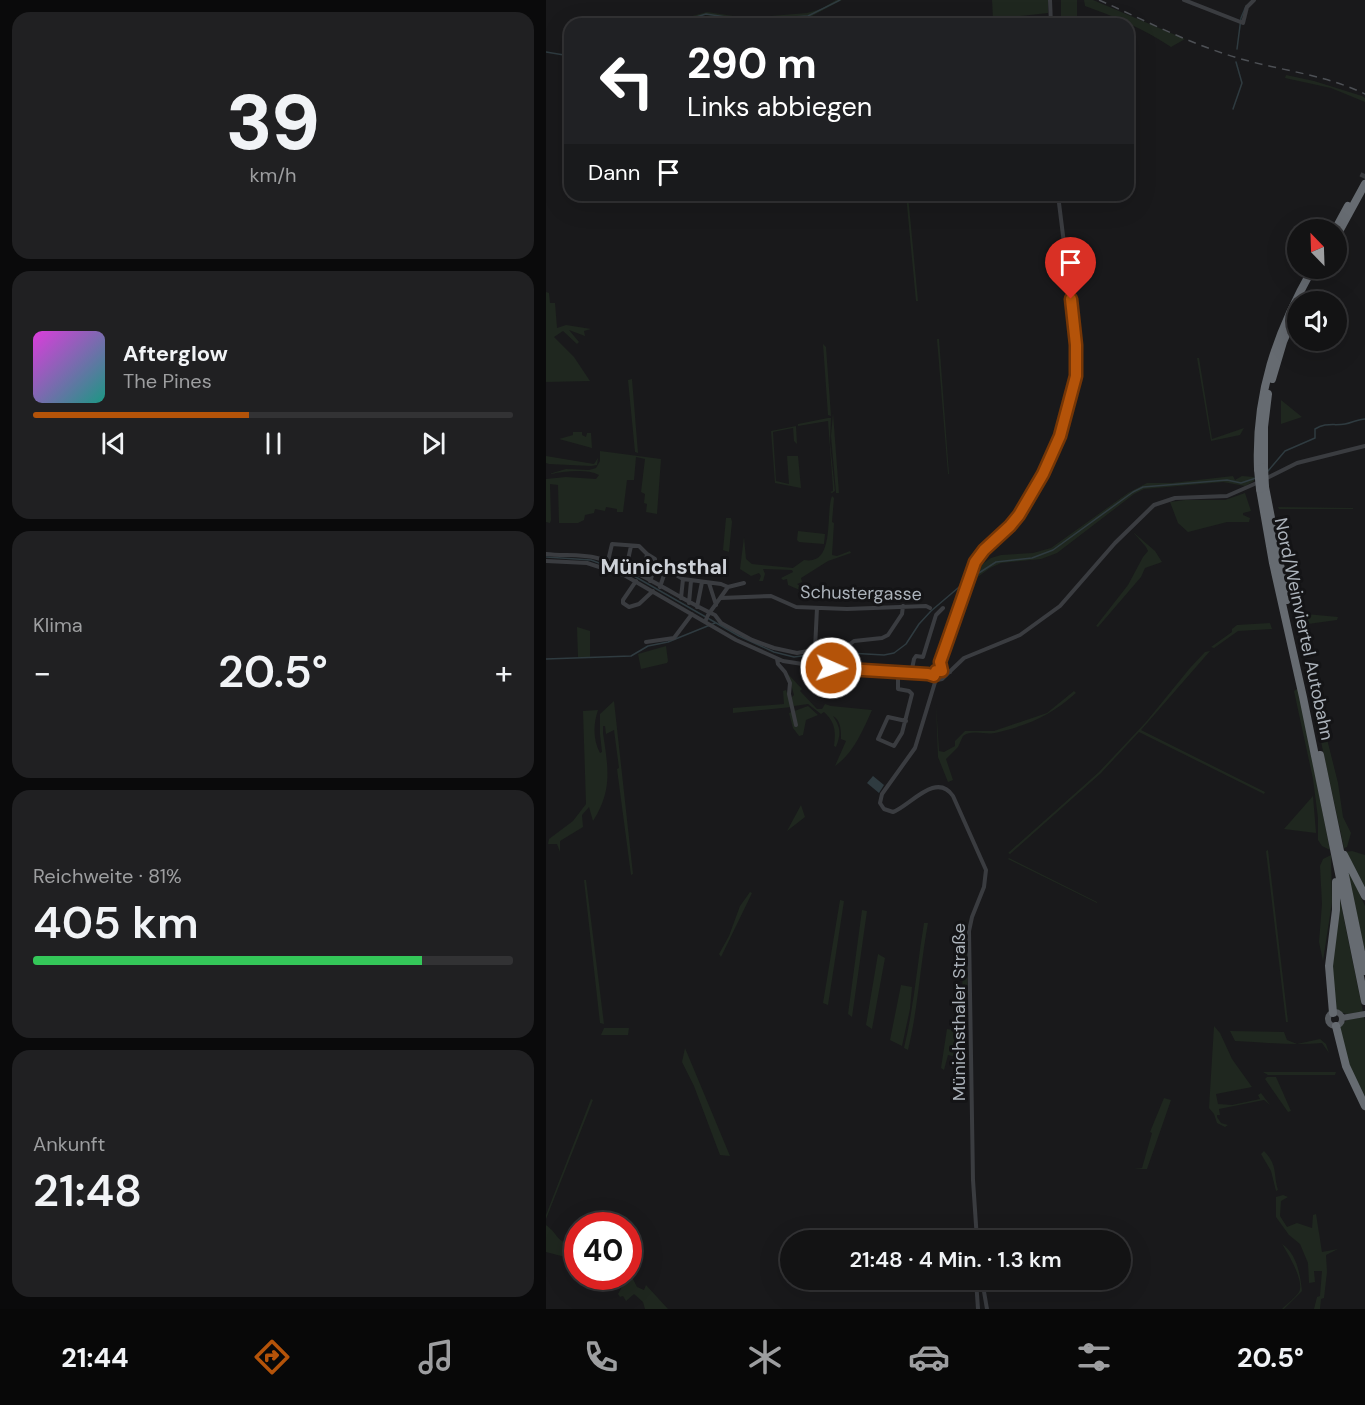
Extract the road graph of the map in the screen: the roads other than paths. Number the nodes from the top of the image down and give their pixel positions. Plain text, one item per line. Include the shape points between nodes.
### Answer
1 (1050, 0) edge
2 (1184, 0) edge
3 (1254, 0) edge
4 (1051, 18) edge
5 (1364, 181) edge
6 (1059, 201) edge
7 (1342, 219) edge
8 (1345, 219) edge
9 (1307, 279) edge
10 (1287, 331) edge
11 (1365, 446) edge
12 (1261, 468) junction
13 (1263, 488) junction
14 (631, 546) junction
15 (546, 554) edge
16 (647, 554) junction
17 (546, 561) edge
18 (608, 561) junction
19 (602, 563) junction
20 (656, 565) junction
21 (666, 568) junction
22 (626, 569) junction
23 (643, 576) junction
24 (683, 579) junction
25 (636, 581) junction
26 (650, 581) junction
27 (692, 581) junction
28 (702, 582) junction
29 (709, 583) junction
30 (744, 583) dead end
31 (660, 587) junction
32 (728, 587) junction
33 (653, 591) junction
34 (681, 598) junction
35 (721, 598) junction
36 (689, 603) junction
37 (716, 605) junction
38 (903, 606) junction
39 (698, 607) junction
40 (817, 608) junction
41 (930, 608) dead end
42 (944, 608) dead end
43 (692, 614) junction
44 (708, 620) junction
45 (646, 642) dead end
46 (815, 649) junction
47 (777, 659) junction
48 (898, 673) junction
49 (911, 674) junction
50 (939, 675) junction
51 (906, 721) junction
52 (796, 725) dead end
53 (1336, 834) junction
54 (1337, 865) junction
55 (1365, 897) edge
56 (1365, 971) edge
57 (1365, 1001) edge
58 (1333, 1013) junction
59 (1365, 1014) edge
60 (1342, 1018) junction
61 (1336, 1026) junction
62 (1365, 1106) edge
63 (976, 1230) edge
64 (977, 1290) edge
65 (984, 1290) edge
66 (978, 1309) edge
67 (987, 1309) edge

1 - 4 street
2 - 3 street via 1240,22
5 - 7 highway
5 - 8 highway
6 - 50 street via 1075,332 1074,388 1060,436 1035,490 1015,521 981,554 969,578
9 - 12 highway, Nord/Weinviertel Autobahn via 1270,361 1260,416
10 - 12 highway, Nord/Weinviertel Autobahn via 1270,385
11 - 50 street via 1296,463 1227,496 1175,498 1154,505 1060,606 1025,633 964,658 949,672
12 - 13 highway, Nord/Weinviertel Autobahn, bridge
13 - 53 highway, Nord/Weinviertel Autobahn
13 - 54 highway, Nord/Weinviertel Autobahn via 1273,562
14 - 16 street via 639,546
14 - 18 street via 612,544
14 - 22 street
15 - 19 street via 591,557
16 - 20 street via 655,559
16 - 23 street
17 - 19 street
18 - 19 street
18 - 22 street
19 - 25 street
20 - 21 street
20 - 26 street
21 - 24 street
21 - 31 street
22 - 23 street
23 - 26 street
24 - 27 street
24 - 34 street
25 - 33 street
25 - 33 street via 623,603 629,607 639,604
26 - 31 street
27 - 28 street
27 - 36 street
28 - 29 street
28 - 39 street
29 - 32 street
29 - 37 street
30 - 32 street
31 - 34 street
32 - 35 street
33 - 43 street
34 - 36 street
35 - 37 street
35 - 40 street, Schustergasse via 771,596 788,604
36 - 39 street
37 - 44 street
38 - 40 street, Schustergasse
38 - 41 street, Schustergasse
38 - 46 street via 902,614 882,638 854,641 846,648
39 - 44 street
40 - 46 street
42 - 49 street via 936,615 923,657 916,656
43 - 44 street
43 - 45 street via 674,638
44 - 46 street via 716,616 721,623 764,645 794,653
44 - 47 street via 744,645
47 - 48 street
47 - 52 street via 790,683
48 - 49 street
48 - 51 street via 898,689 912,694
49 - 50 street
50 - 63 street, Münichsthaler Straße via 915,748 882,794 880,803 893,812 930,788 946,789 953,796 986,870 969,931
51 - 51 street via 888,717 878,740 894,746
53 - 55 highway
53 - 56 highway, Nord/Weinviertel Autobahn
54 - 57 highway, Nord/Weinviertel Autobahn
54 - 58 highway via 1329,966
58 - 60 main road
58 - 61 main road via 1329,1020
59 - 60 main road
60 - 61 main road
61 - 62 highway via 1346,1066
64 - 66 street
65 - 67 street

